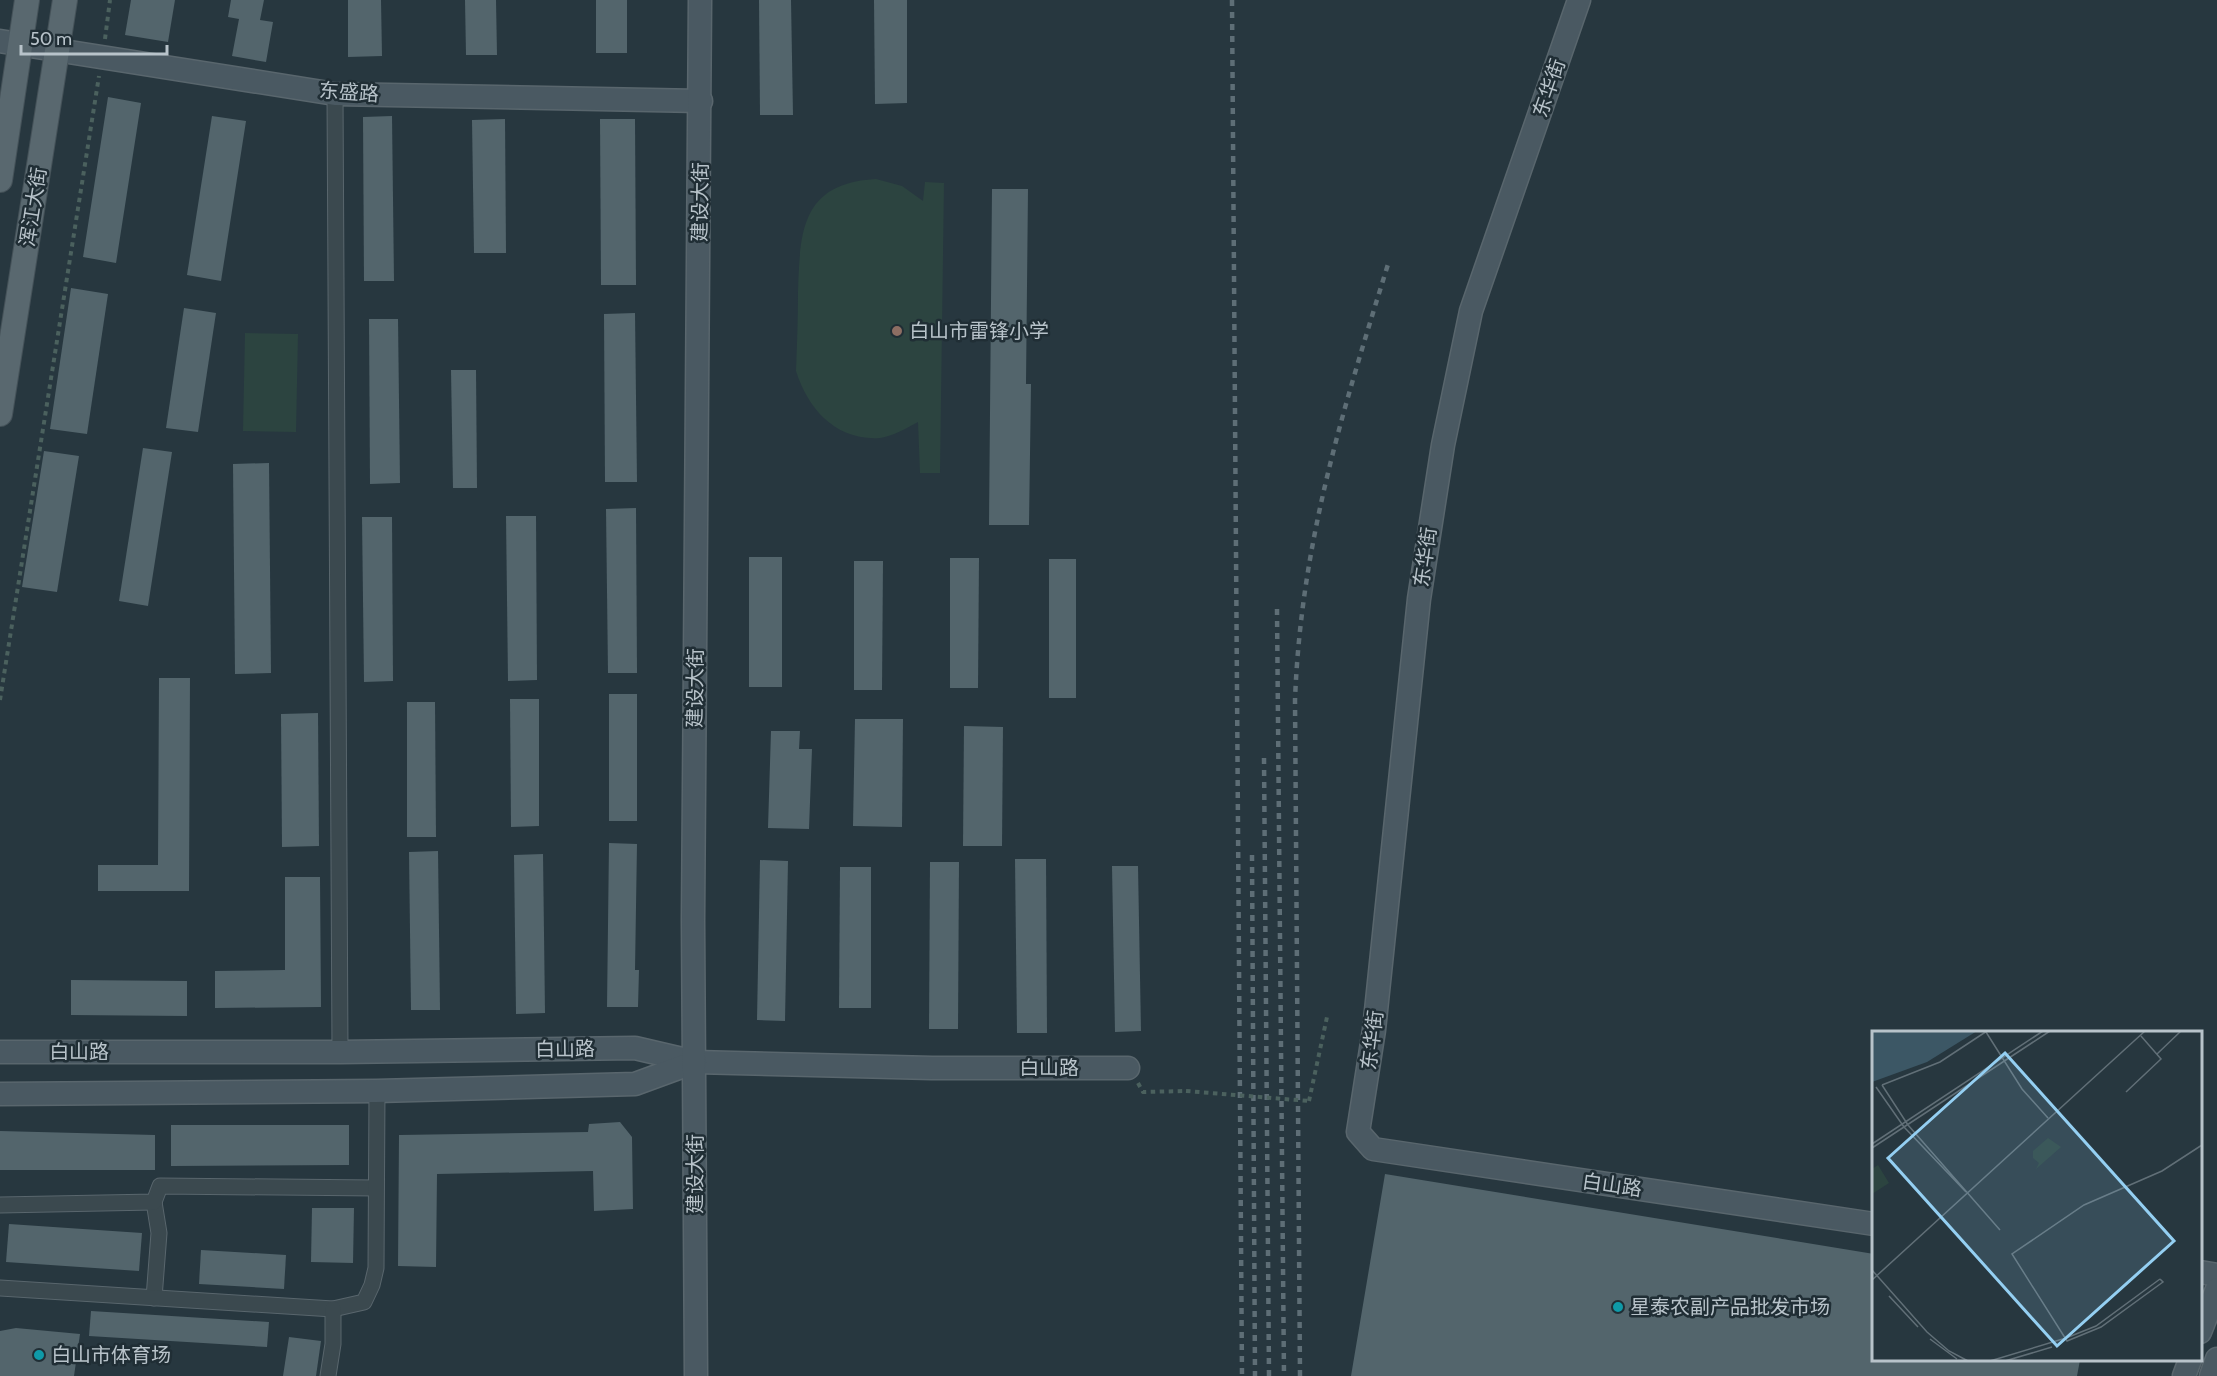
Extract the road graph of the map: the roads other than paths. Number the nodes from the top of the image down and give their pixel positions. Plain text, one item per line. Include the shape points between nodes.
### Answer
1 (27, 0) edge
2 (65, 0) edge
3 (700, 0) edge
4 (1579, 0) edge
5 (10, 42) edge
6 (58, 50) junction
7 (334, 94) junction
8 (701, 101) junction
9 (0, 180) edge
10 (0, 414) edge
11 (0, 1052) edge
12 (340, 1052) junction
13 (695, 1062) junction
14 (1128, 1068) road end
15 (377, 1091) junction
16 (0, 1094) edge
17 (1358, 1132) joint
18 (376, 1188) junction
19 (154, 1202) junction
20 (0, 1205) edge
21 (1872, 1224) edge
22 (2202, 1272) edge
23 (2217, 1275) edge
24 (0, 1288) edge
25 (2217, 1289) edge
26 (154, 1298) junction
27 (333, 1309) junction
28 (2202, 1327) edge
29 (2217, 1359) edge
30 (2189, 1361) edge
31 (328, 1376) edge
32 (696, 1376) edge
33 (2184, 1376) edge
34 (2211, 1376) edge

1 - 5 main road, 浑江大街
2 - 6 main road, 浑江大街
3 - 8 street, 建设大街
4 - 17 street, 东华街 via 1471,311 1445,434 1419,599 1374,1030
5 - 6 street, 东盛路
5 - 9 main road, 浑江大街
6 - 7 street, 东盛路
6 - 10 main road, 浑江大街
7 - 8 street, 东盛路
7 - 12 street
8 - 13 street, 建设大街
11 - 12 street, 白山路
12 - 13 street, 白山路 via 635,1048
13 - 14 street, 白山路
13 - 15 street via 635,1084
13 - 32 street, 建设大街
15 - 16 street
15 - 18 street
17 - 21 street, 白山路 via 1372,1149
18 - 19 street via 160,1186
18 - 27 street via 376,1269 372,1285 364,1302
19 - 20 street
19 - 26 street via 159,1233
22 - 23 street
24 - 26 street
25 - 28 street
26 - 27 street
27 - 31 street
29 - 34 street
30 - 33 street

